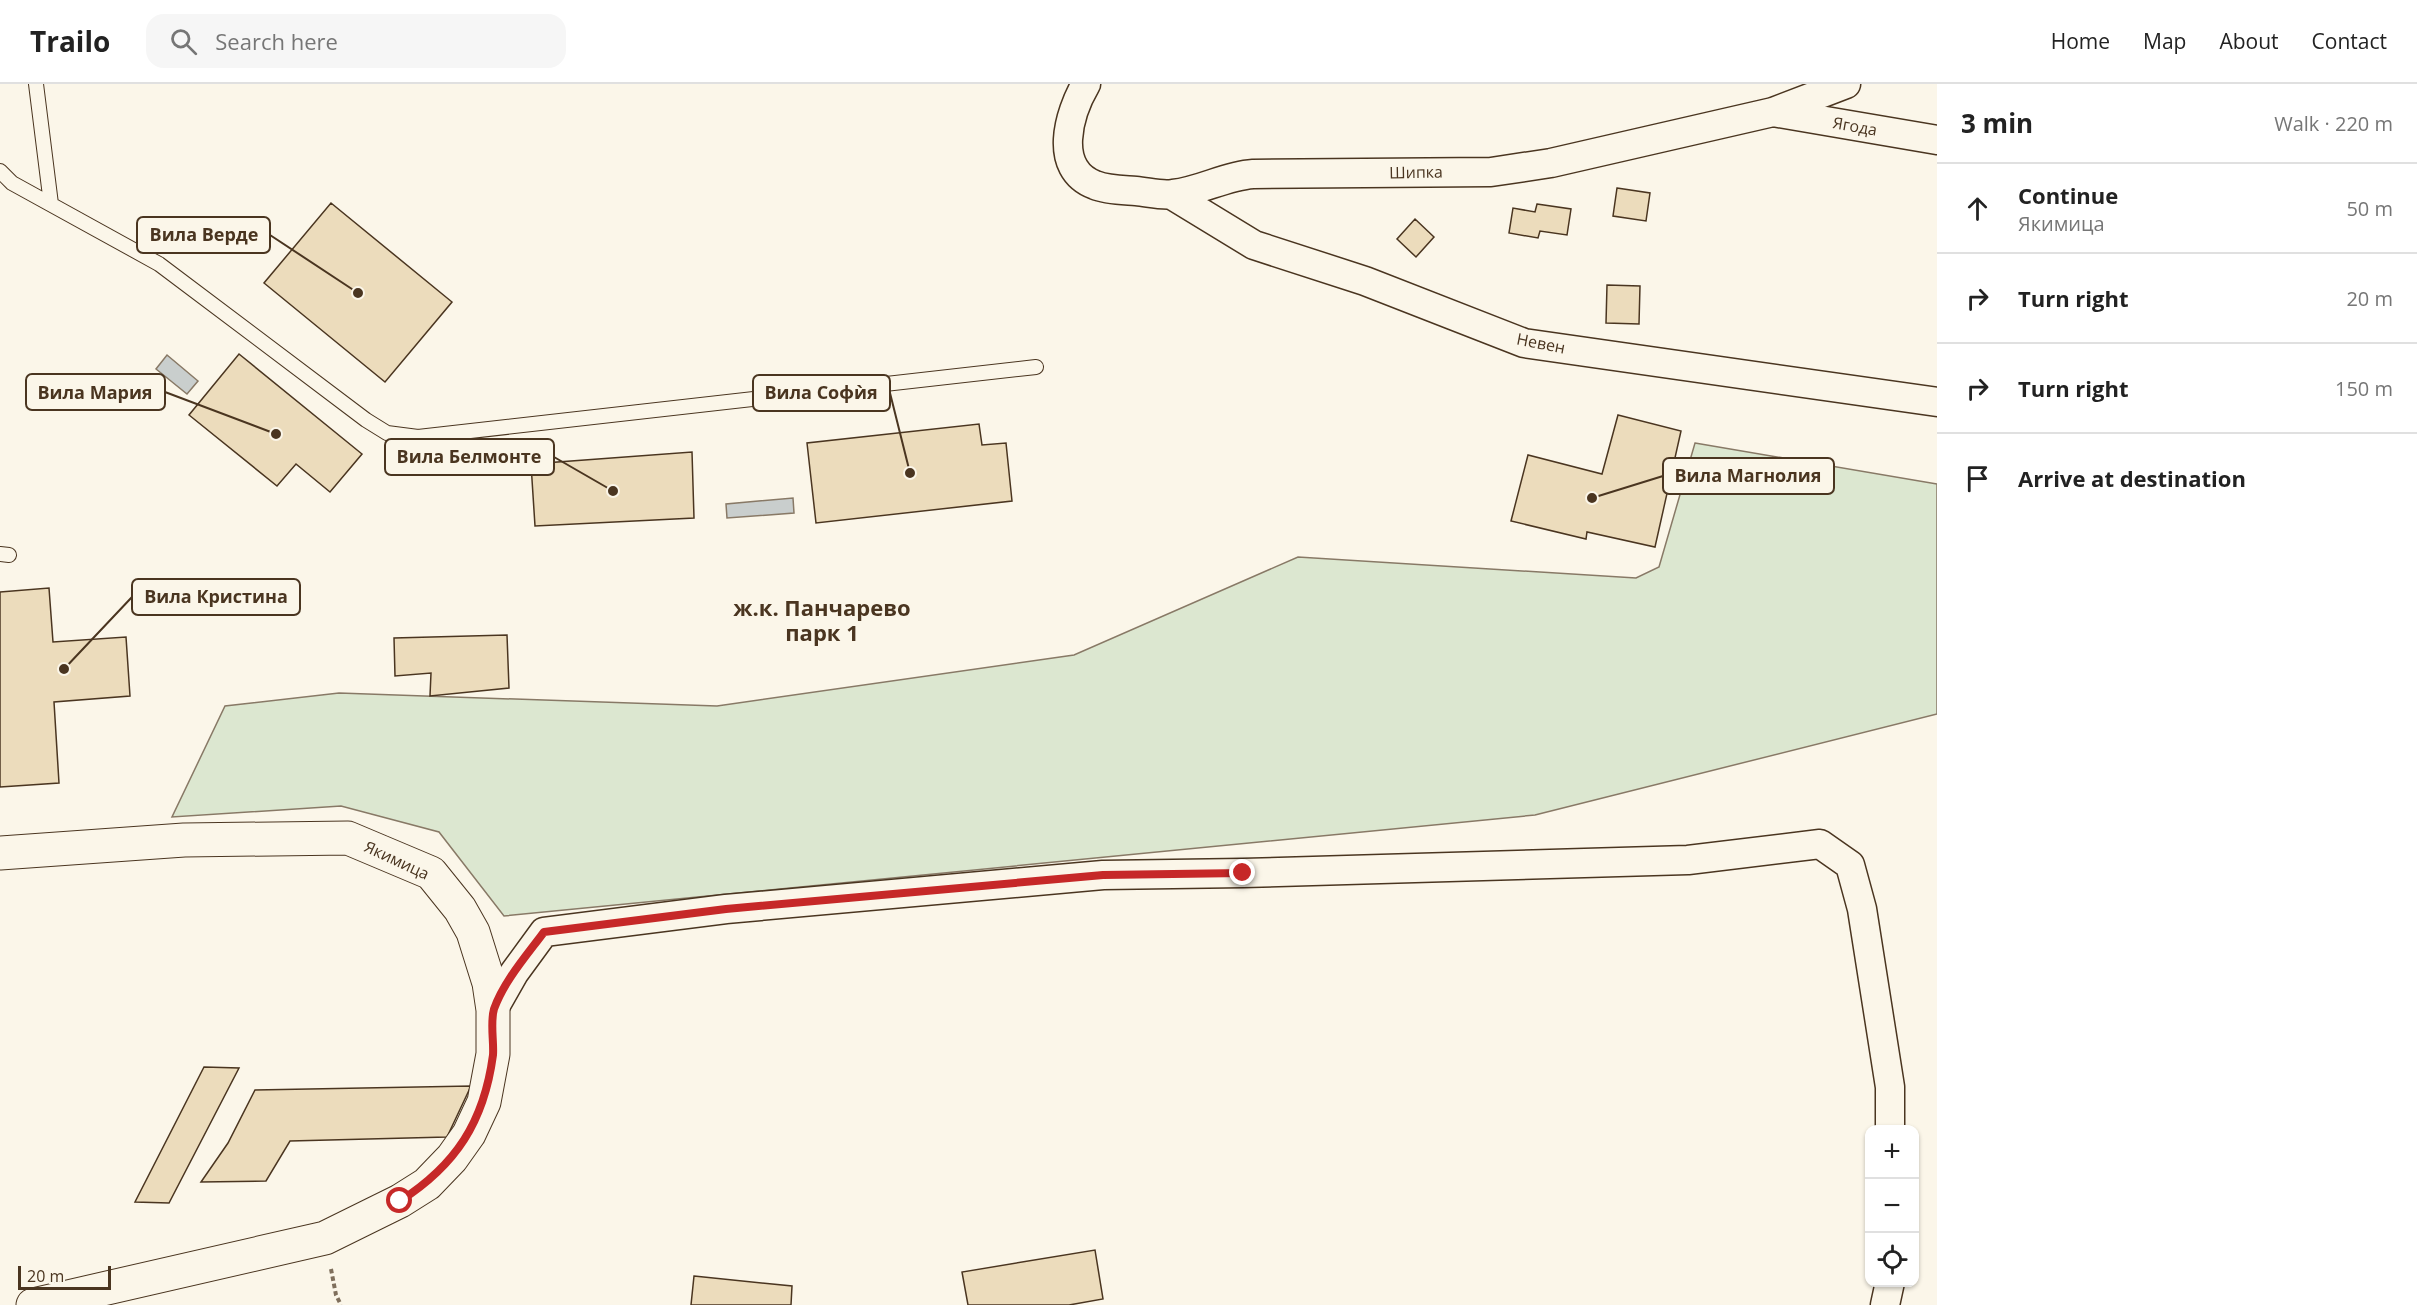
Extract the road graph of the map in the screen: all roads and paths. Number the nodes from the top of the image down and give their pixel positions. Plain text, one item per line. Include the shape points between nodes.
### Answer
1 (36, 84) edge
2 (1086, 84) edge
3 (1846, 84) edge
4 (1773, 112) junction
5 (1937, 140) edge
6 (0, 171) edge
7 (1172, 195) junction
8 (51, 204) junction
9 (1036, 367) dead end
10 (1937, 402) edge
11 (0, 853) edge
12 (494, 1010) junction
13 (1890, 1125) edge
14 (1889, 1287) edge
15 (33, 1305) edge
16 (1885, 1305) edge

1 - 8 lane
2 - 7 street, Шипка via 1069,125 1068,148 1075,169 1096,186
3 - 4 street, Шипка
4 - 5 street, Ягода
4 - 7 street, Шипка via 1551,163 1491,172 1253,174 1233,176
6 - 8 lane via 12,183
7 - 10 street, Невен via 1254,245 1365,281 1524,343
8 - 9 lane via 159,264 387,433 418,437
11 - 12 street, Якимица via 184,840 348,838 431,873 473,932
12 - 13 street via 514,973 544,932 726,909 1103,875 1688,860 1820,844 1850,865 1862,909 1890,1087
12 - 15 street, Якимица via 493,1054 484,1102 470,1134 427,1184 325,1238
14 - 16 street

